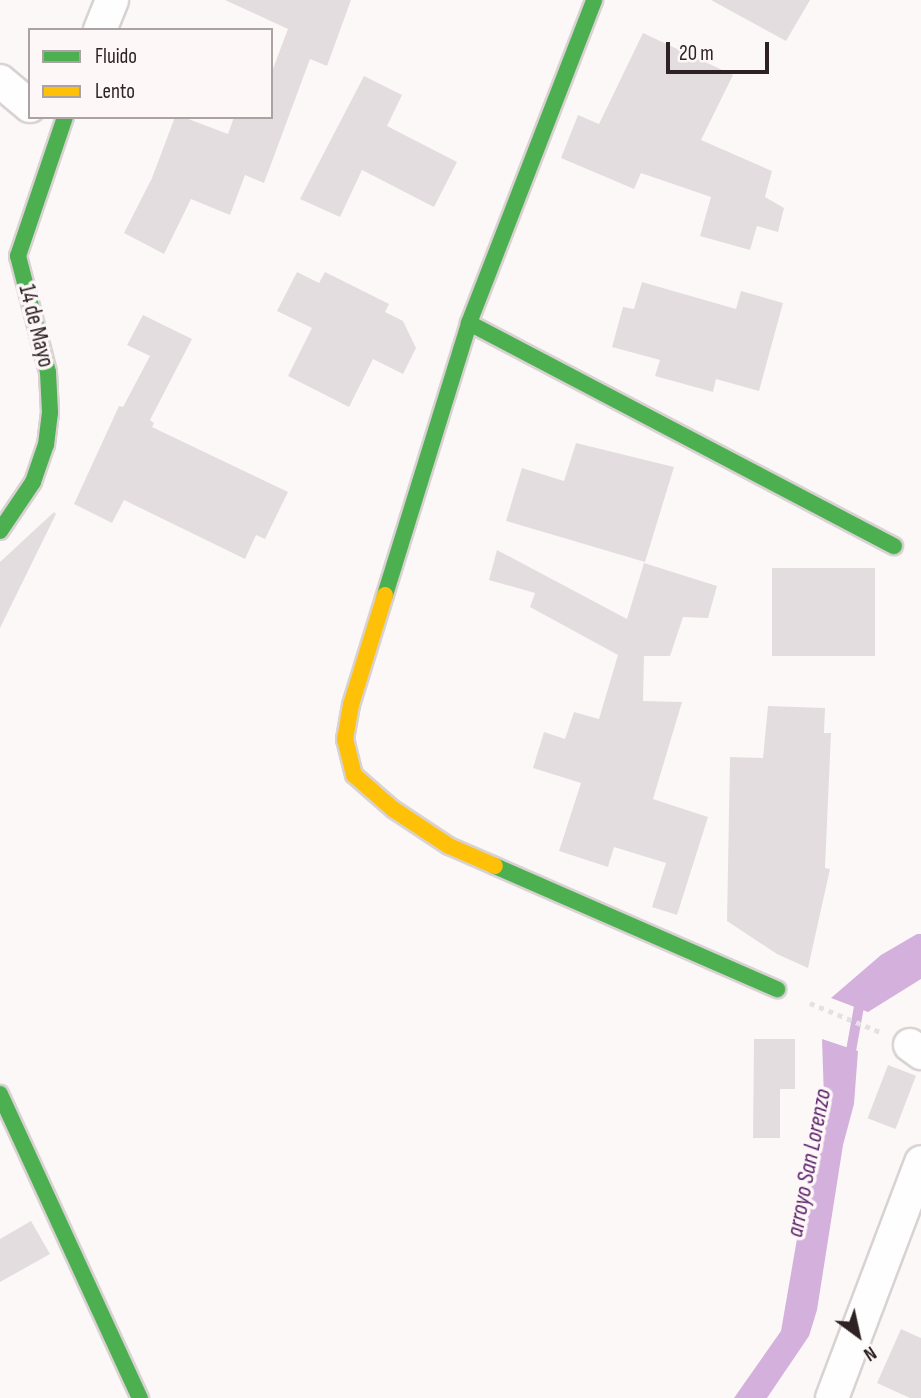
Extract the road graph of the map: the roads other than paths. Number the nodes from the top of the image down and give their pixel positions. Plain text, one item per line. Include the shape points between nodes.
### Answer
1 (112, 0) edge
2 (594, 0) edge
3 (101, 28) edge
4 (0, 81) edge
5 (28, 104) edge
6 (57, 122) edge
7 (469, 323) junction
8 (0, 531) edge
9 (894, 546) dead end
10 (777, 989) road end
11 (0, 1094) edge
12 (921, 1162) edge
13 (140, 1398) edge
14 (832, 1398) edge

1 - 3 street
2 - 7 street
4 - 5 street
6 - 8 street, 14 de Mayo via 18,256 48,372 46,445 33,482
7 - 9 street
7 - 10 street via 351,705 345,739 354,775 393,809 449,846
11 - 13 street
12 - 14 street

